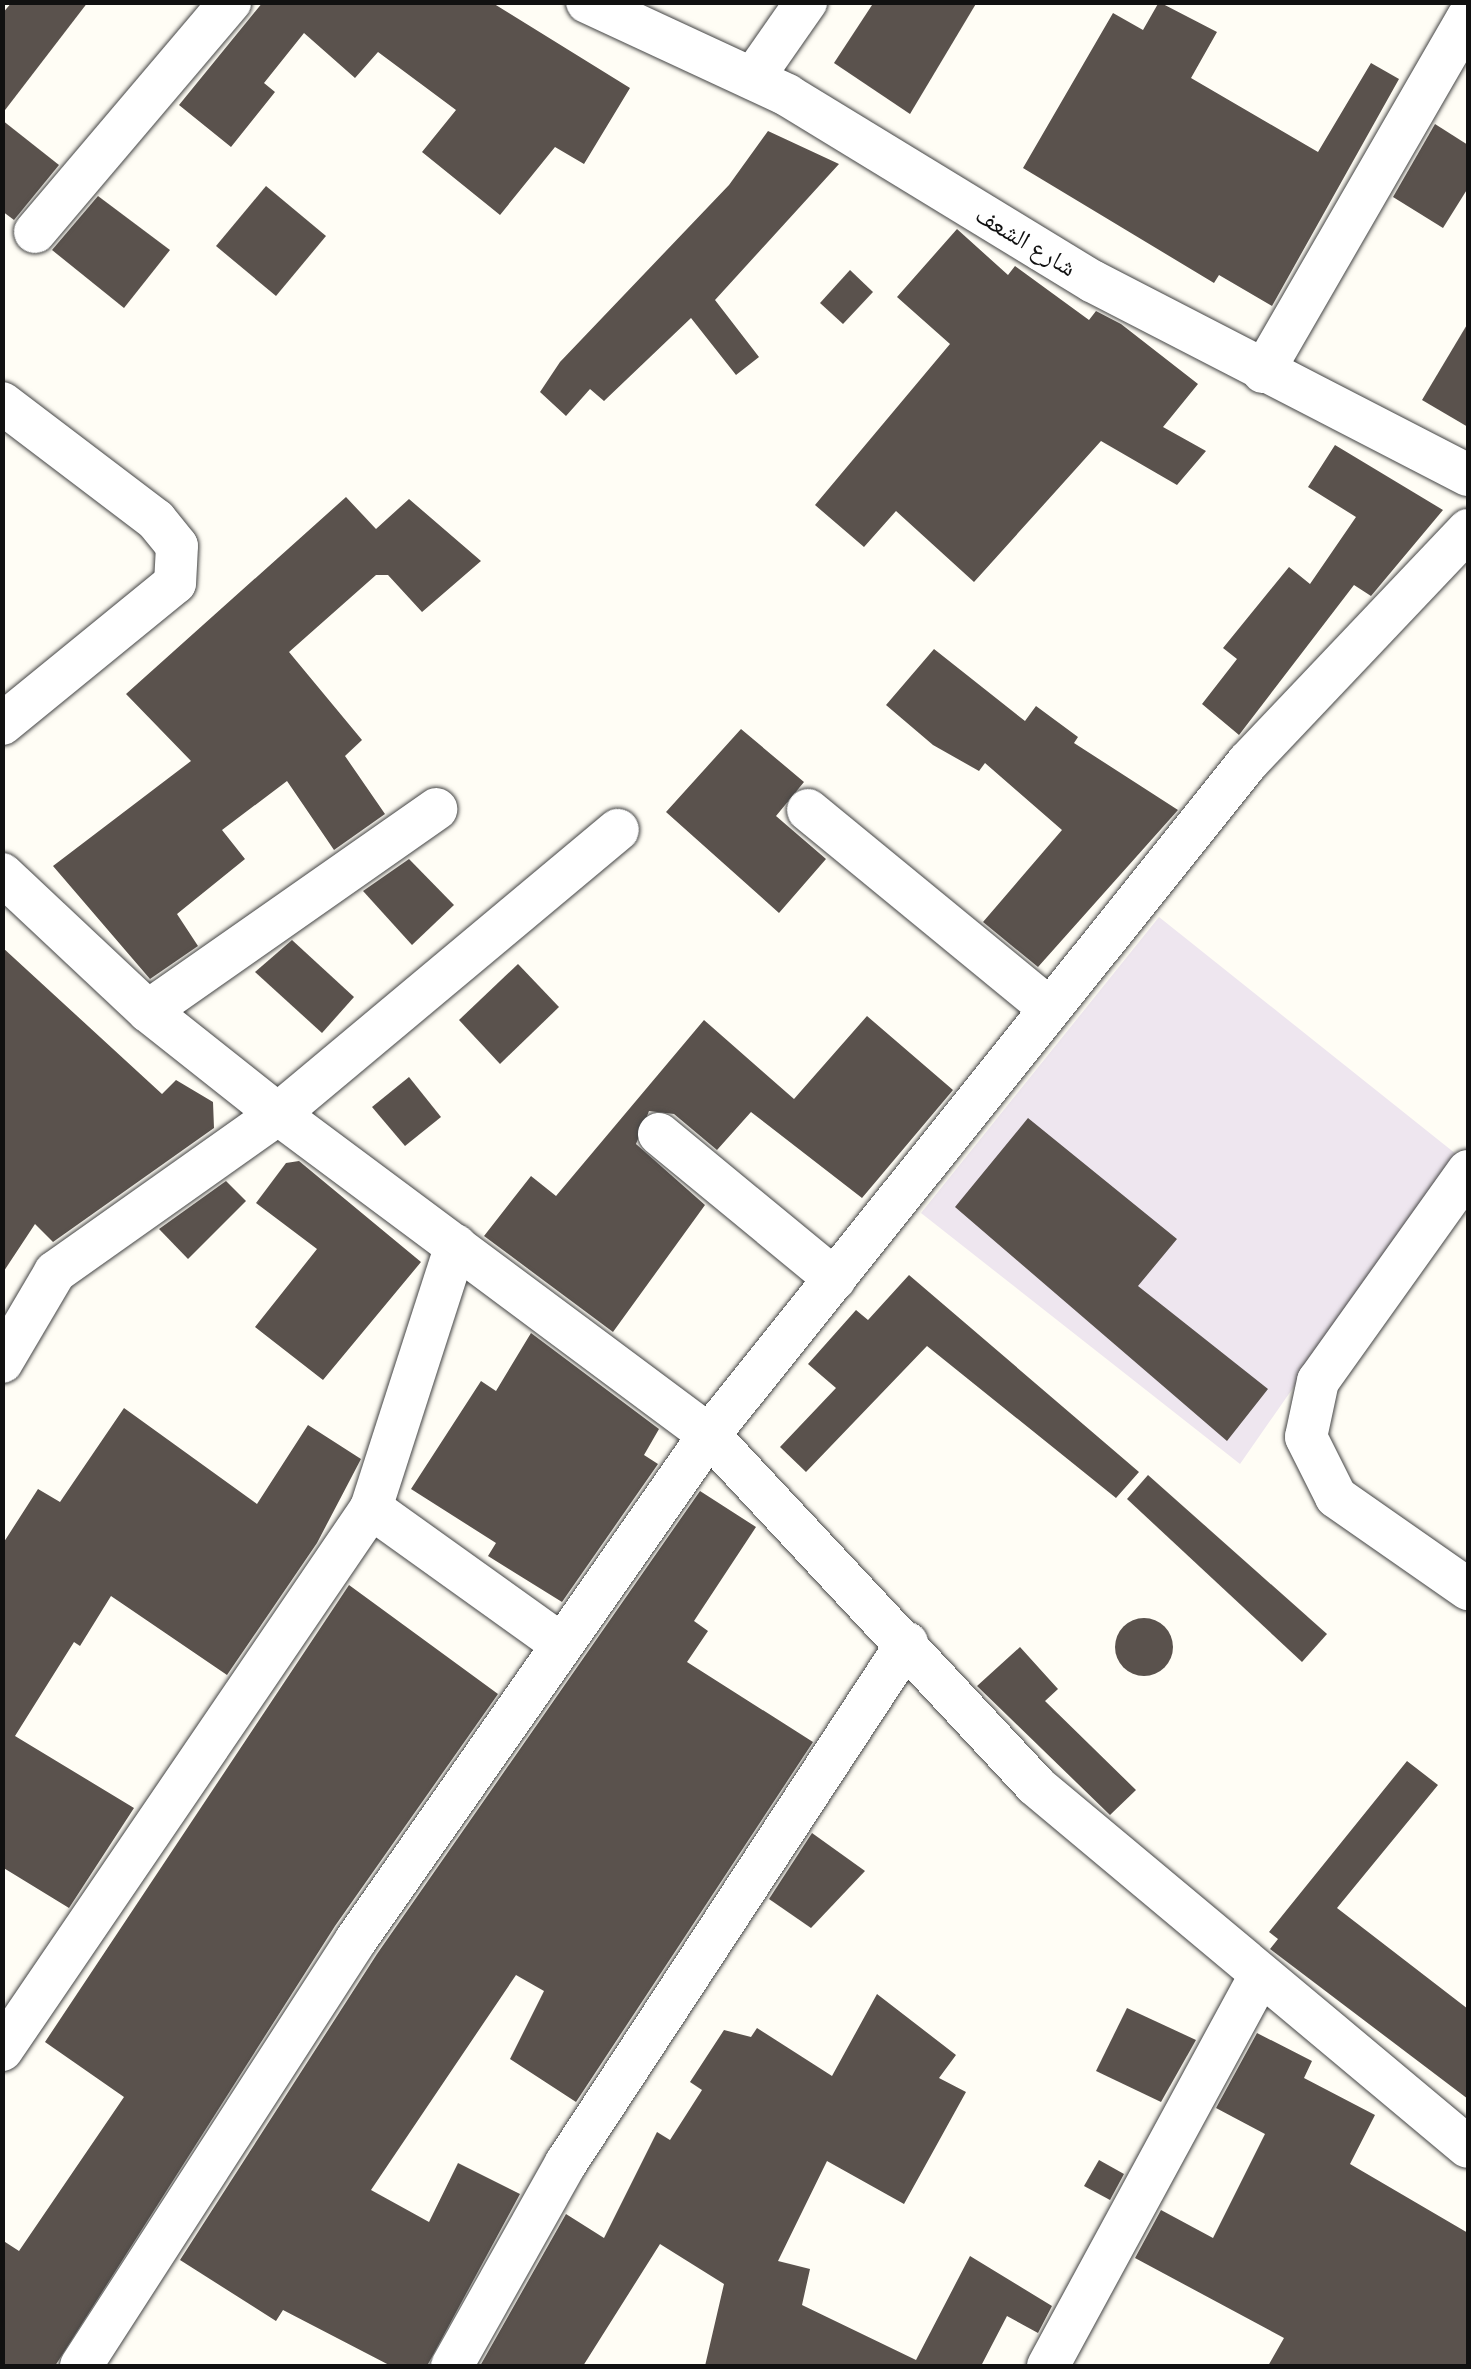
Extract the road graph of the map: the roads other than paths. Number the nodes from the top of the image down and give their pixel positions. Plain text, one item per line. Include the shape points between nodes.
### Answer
1 (230, 2) edge
2 (587, 2) edge
3 (806, 2) edge
4 (1468, 17) edge
5 (1458, 67) edge
6 (753, 78) junction
7 (36, 232) dead end
8 (1263, 372) junction
9 (2, 403) edge
10 (1468, 475) edge
11 (1468, 530) edge
12 (2, 724) edge
13 (436, 810) dead end
14 (808, 810) dead end
15 (618, 830) dead end
16 (2, 874) edge
17 (1050, 1009) junction
18 (148, 1011) junction
19 (278, 1114) junction
20 (659, 1134) dead end
21 (1468, 1171) edge
22 (456, 1245) junction
23 (835, 1278) junction
24 (2, 1362) edge
25 (710, 1435) junction
26 (371, 1508) junction
27 (1468, 1589) edge
28 (558, 1642) junction
29 (907, 1642) junction
30 (1258, 1979) junction
31 (2, 2050) edge
32 (1468, 2146) edge
33 (81, 2366) edge
34 (452, 2366) edge
35 (1048, 2366) edge

1 - 7 street
2 - 6 street, شارع الشعف
3 - 6 street
4 - 5 street
5 - 8 street
6 - 8 street, شارع الشعف
8 - 10 street, شارع الشعف
9 - 12 street via 156,520 178,546 176,583
11 - 17 street via 1248,762
13 - 18 street
14 - 17 street
15 - 19 street
16 - 18 street
17 - 23 street
18 - 19 street
19 - 22 street
19 - 24 street via 55,1272
20 - 23 street
21 - 27 street via 1318,1382 1306,1437 1336,1497
22 - 25 street
22 - 26 street
23 - 25 street
25 - 28 street
25 - 29 street
26 - 28 street
26 - 31 street
28 - 33 street
29 - 30 street via 1035,1785
29 - 34 street via 566,2163
30 - 32 street
30 - 35 street

